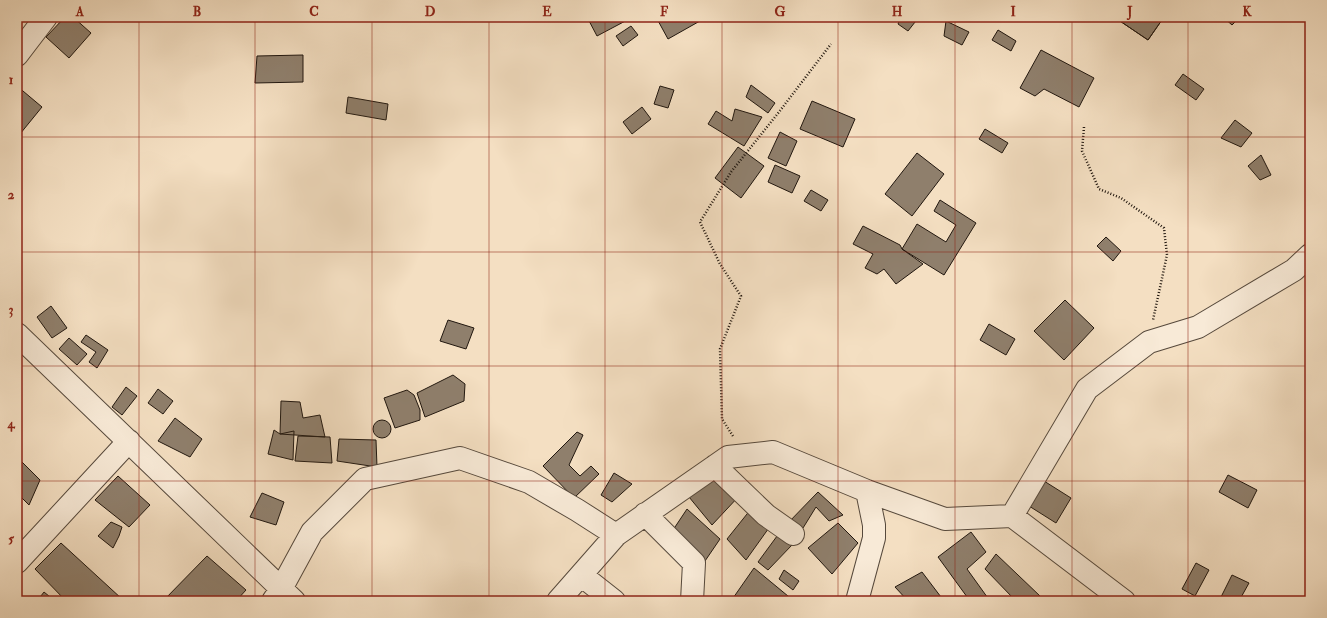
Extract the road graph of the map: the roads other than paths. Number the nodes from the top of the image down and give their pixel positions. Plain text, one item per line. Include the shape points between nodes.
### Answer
1 (46, 17) edge
2 (17, 54) edge
3 (1310, 255) edge
4 (17, 334) edge
5 (129, 441) junction
6 (715, 466) junction
7 (867, 491) junction
8 (645, 514) junction
9 (1012, 516) junction
10 (793, 534) dead end
11 (616, 535) junction
12 (17, 562) edge
13 (581, 575) junction
14 (283, 597) edge
15 (558, 601) edge
16 (614, 601) edge
17 (692, 601) edge
18 (857, 601) edge
19 (1124, 601) edge

1 - 2 street
3 - 9 street via 1294,270 1198,327 1149,342 1087,389
4 - 5 street
5 - 12 street
5 - 14 street
6 - 7 street via 728,457 773,452
6 - 8 street
6 - 10 street via 766,515
7 - 9 street via 945,519
7 - 18 street via 874,538
8 - 11 street
8 - 17 street via 694,563
9 - 19 street
11 - 13 street
11 - 14 street via 529,482 460,458 365,479 312,532
13 - 15 street
13 - 16 street

